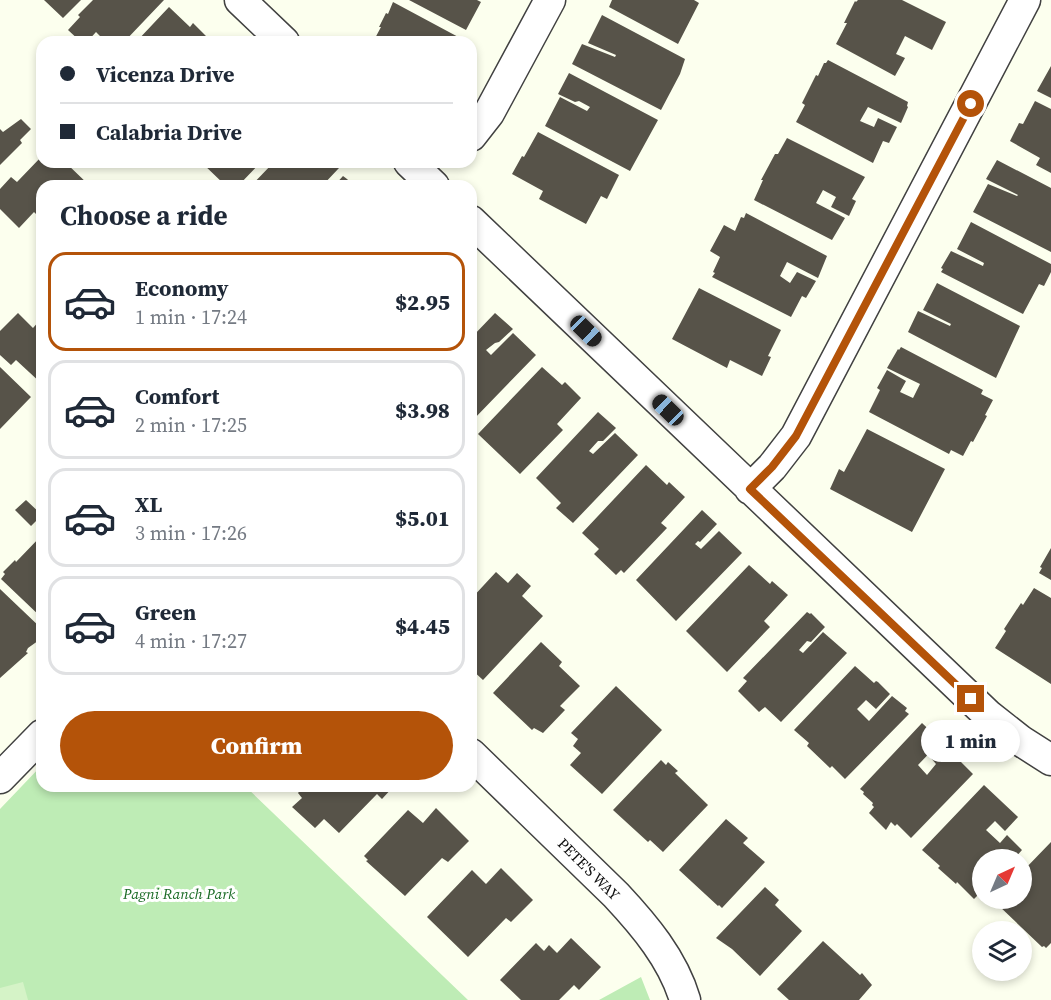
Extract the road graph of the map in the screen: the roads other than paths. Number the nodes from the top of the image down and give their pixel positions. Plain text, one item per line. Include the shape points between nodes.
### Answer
1 (240, 0) edge
2 (550, 0) edge
3 (1025, 0) edge
4 (278, 36) edge
5 (477, 128) edge
6 (477, 227) edge
7 (750, 489) junction
8 (36, 741) edge
9 (477, 760) edge
10 (1051, 760) edge
11 (0, 778) edge
12 (685, 1000) edge

1 - 4 street
2 - 5 street
3 - 7 street via 796,436
6 - 7 street
7 - 10 street via 988,716
8 - 11 street
9 - 12 street, PETE'S WAY via 634,914 662,952

